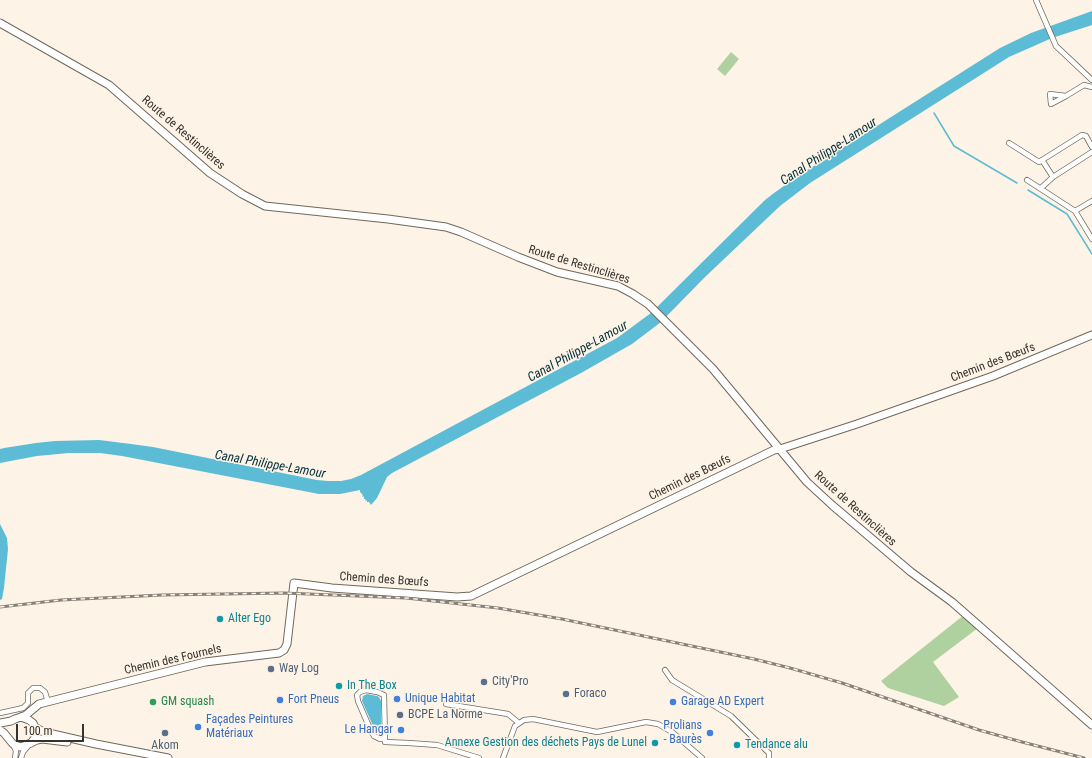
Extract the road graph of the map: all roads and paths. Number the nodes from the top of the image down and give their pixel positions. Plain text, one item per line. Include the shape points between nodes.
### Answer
1 (1036, 0) edge
2 (0, 23) edge
3 (1092, 80) edge
4 (1092, 87) edge
5 (1066, 96) dead end
6 (1009, 143) dead end
7 (1092, 147) edge
8 (1092, 152) edge
9 (1042, 160) junction
10 (1053, 177) junction
11 (1027, 180) dead end
12 (1041, 188) junction
13 (1092, 202) edge
14 (1075, 211) junction
15 (1092, 239) edge
16 (1092, 335) edge
17 (780, 449) junction
18 (294, 583) joint
19 (665, 670) dead end
20 (47, 703) junction
21 (446, 704) dead end
22 (0, 713) edge
23 (20, 717) junction
24 (11, 721) junction
25 (0, 723) edge
26 (519, 723) junction
27 (34, 724) junction
28 (1092, 725) edge
29 (0, 730) edge
30 (8, 738) junction
31 (385, 739) junction
32 (13, 744) junction
33 (29, 744) junction
34 (96, 744) junction
35 (15, 758) edge
36 (21, 758) edge
37 (168, 758) edge
38 (479, 758) edge
39 (503, 758) edge
40 (702, 758) edge
41 (769, 758) edge

1 - 3 street via 1056,46
2 - 17 street, Route de Restinclières via 110,85 210,173 264,206 446,227 557,272 618,286 633,294 648,304 713,369
4 - 5 street via 1084,85
6 - 9 street via 1039,162
7 - 9 street via 1086,136 1082,135
8 - 10 street
9 - 10 street
10 - 12 street
11 - 12 street
12 - 14 street
13 - 14 street
14 - 15 street
16 - 17 street, Chemin des Bœufs via 993,376
17 - 18 street, Chemin des Bœufs via 471,596 332,588
17 - 28 street, Route de Restinclières via 807,482 832,505 911,572 952,602
18 - 20 street, Chemin des Fournels via 287,644 279,653 205,662
19 - 41 street via 672,680 731,716 769,753
20 - 22 street via 45,692 40,688 33,688 28,693 28,703 23,708
20 - 23 street, Chemin des Fournels via 35,706
20 - 27 street via 35,711
21 - 26 street via 508,714
23 - 24 street
23 - 27 street
24 - 25 street
24 - 30 street via 6,730
26 - 39 street via 515,726
26 - 40 street via 533,719 597,732 646,722 658,724 672,732
27 - 33 street via 36,734
27 - 34 street via 44,732
29 - 30 street
30 - 32 street
31 - 31 street via 384,695 366,690 360,692 357,695 358,701 371,731 374,736
31 - 38 street via 385,742 437,746
32 - 33 street via 20,747
32 - 35 street
33 - 34 street via 42,739
33 - 36 street
34 - 37 street

